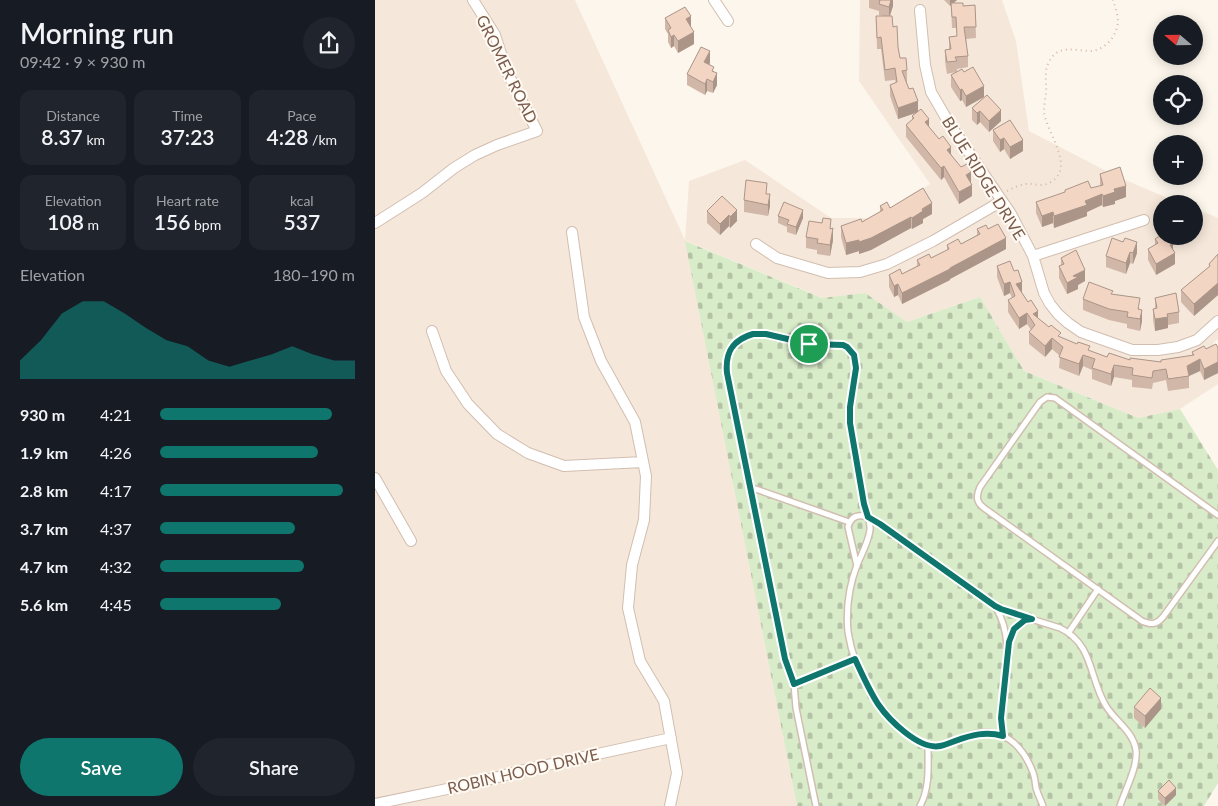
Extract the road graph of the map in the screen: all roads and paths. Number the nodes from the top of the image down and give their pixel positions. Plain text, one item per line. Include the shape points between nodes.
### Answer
1 (473, 0) edge
2 (714, 0) edge
3 (1113, 0) edge
4 (920, 10) dead end
5 (728, 20) dead end
6 (1000, 198) junction
7 (1144, 220) dead end
8 (375, 223) edge
9 (572, 232) dead end
10 (756, 244) dead end
11 (1033, 256) junction
12 (1218, 321) edge
13 (432, 331) dead end
14 (643, 462) junction
15 (375, 478) edge
16 (750, 487) junction
17 (1218, 515) edge
18 (868, 517) junction
19 (849, 522) junction
20 (411, 541) dead end
21 (1218, 541) edge
22 (857, 566) junction
23 (1098, 589) junction
24 (995, 606) junction
25 (1032, 619) junction
26 (1069, 632) junction
27 (1008, 653) junction
28 (855, 659) junction
29 (794, 684) junction
30 (1003, 736) junction
31 (671, 738) junction
32 (929, 746) junction
33 (375, 804) edge
34 (670, 806) edge
35 (816, 806) edge
36 (920, 806) edge
37 (1043, 806) edge
38 (1120, 806) edge

1 - 8 street, GROMER ROAD via 495,35 507,72 537,131 475,155
2 - 5 street
3 - 6 path via 1118,23 1108,44 1094,51 1064,49 1049,61 1045,74 1044,113 1062,163 1059,174 1052,182 1041,186 1018,186
4 - 6 street, BLUE RIDGE DRIVE via 931,92
6 - 10 street via 933,241 887,264 860,272 828,273 777,258
6 - 11 street, BLUE RIDGE DRIVE
7 - 11 street
9 - 14 street via 584,317 601,361 635,422
11 - 12 street, BLUE RIDGE DRIVE via 1044,293 1057,314 1081,332 1102,340 1132,350 1178,347 1197,340
13 - 14 street via 446,371 468,404 497,434 528,453 564,466
14 - 31 street via 646,476 644,520 632,566 629,608 641,661 664,701
15 - 20 street
16 - 18 lane via 727,373 730,350 739,339 753,334 809,344 843,345 851,350 855,360 850,423
16 - 19 lane
16 - 29 lane via 785,659
17 - 23 lane via 1055,398 1043,399 980,487 978,502
18 - 19 lane via 857,516
18 - 22 lane via 868,538
18 - 24 lane
19 - 22 lane
21 - 23 lane via 1156,623 1142,621
22 - 28 lane via 849,594 847,621
23 - 26 lane
24 - 25 lane
24 - 27 lane via 1003,624
25 - 26 lane
25 - 27 lane via 1025,620 1014,629
26 - 38 lane via 1089,660 1106,707 1134,742 1135,763
27 - 30 lane via 1001,718
28 - 29 lane
28 - 32 lane via 871,693 885,713 919,742
29 - 35 lane
30 - 32 lane via 976,734
30 - 37 lane via 1017,745 1028,762
31 - 33 street, ROBIN HOOD DRIVE
31 - 34 street via 677,773
32 - 36 lane via 927,786

